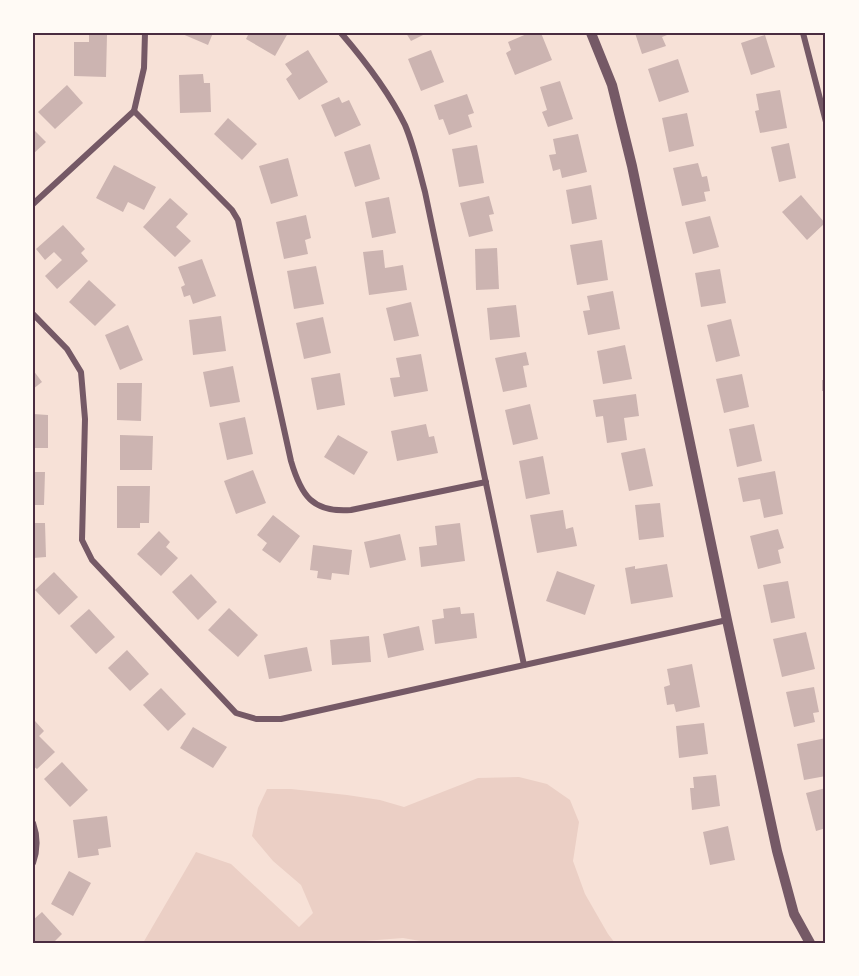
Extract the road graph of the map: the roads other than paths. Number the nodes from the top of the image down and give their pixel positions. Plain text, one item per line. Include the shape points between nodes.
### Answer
1 (145, 33) edge
2 (341, 33) edge
3 (591, 33) edge
4 (803, 33) edge
5 (135, 111) junction
6 (826, 122) edge
7 (33, 204) edge
8 (33, 314) edge
9 (486, 482) junction
10 (727, 620) junction
11 (524, 665) junction
12 (33, 823) edge
13 (33, 863) edge
14 (810, 943) edge

1 - 5 street via 144,68
2 - 9 street via 388,96 415,153
3 - 10 street via 612,85 632,166
4 - 6 street
5 - 7 street
5 - 9 street via 238,220 291,461 305,495 318,505 339,511
8 - 11 street via 67,349 81,372 85,419 82,540 92,560 236,713 256,719 281,718
9 - 11 street
10 - 11 street
10 - 14 street via 780,862 794,915
12 - 13 street via 38,836

